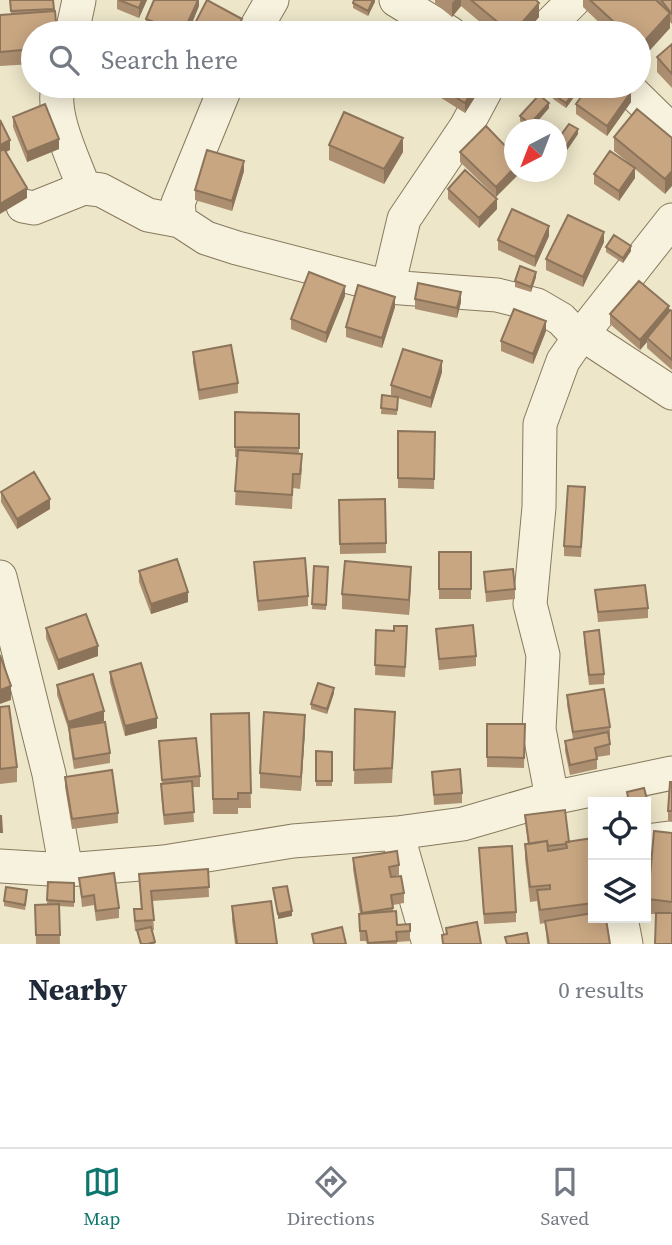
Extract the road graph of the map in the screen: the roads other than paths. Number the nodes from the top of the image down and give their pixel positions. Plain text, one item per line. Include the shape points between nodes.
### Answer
1 (79, 0) edge
2 (272, 0) edge
3 (396, 0) edge
4 (574, 0) edge
5 (75, 21) edge
6 (260, 21) edge
7 (430, 21) edge
8 (553, 21) edge
9 (56, 98) edge
10 (221, 98) edge
11 (482, 98) edge
12 (638, 98) edge
13 (672, 131) edge
14 (84, 188) junction
15 (23, 206) dead end
16 (672, 220) edge
17 (180, 221) junction
18 (387, 287) junction
19 (580, 336) junction
20 (672, 393) edge
21 (0, 577) edge
22 (672, 773) edge
23 (614, 793) edge
24 (552, 798) junction
25 (397, 833) junction
26 (0, 866) edge
27 (66, 870) junction
28 (622, 923) edge
29 (429, 944) edge
30 (626, 944) edge

1 - 5 street
2 - 6 street
3 - 7 street
4 - 8 street
9 - 14 street
10 - 17 street via 178,203
11 - 18 street via 404,219
12 - 13 street
14 - 15 street via 34,208
14 - 17 street via 101,190 148,215
16 - 19 street
17 - 18 street via 206,239
18 - 19 street via 496,295 537,305
19 - 20 street
19 - 24 street via 563,361 540,424 538,450 539,507 530,604 543,655 540,729
21 - 27 street via 49,774
22 - 23 street
23 - 24 street
24 - 25 street via 463,824
25 - 27 street via 293,841 164,862
25 - 29 street
26 - 27 street
28 - 30 street

